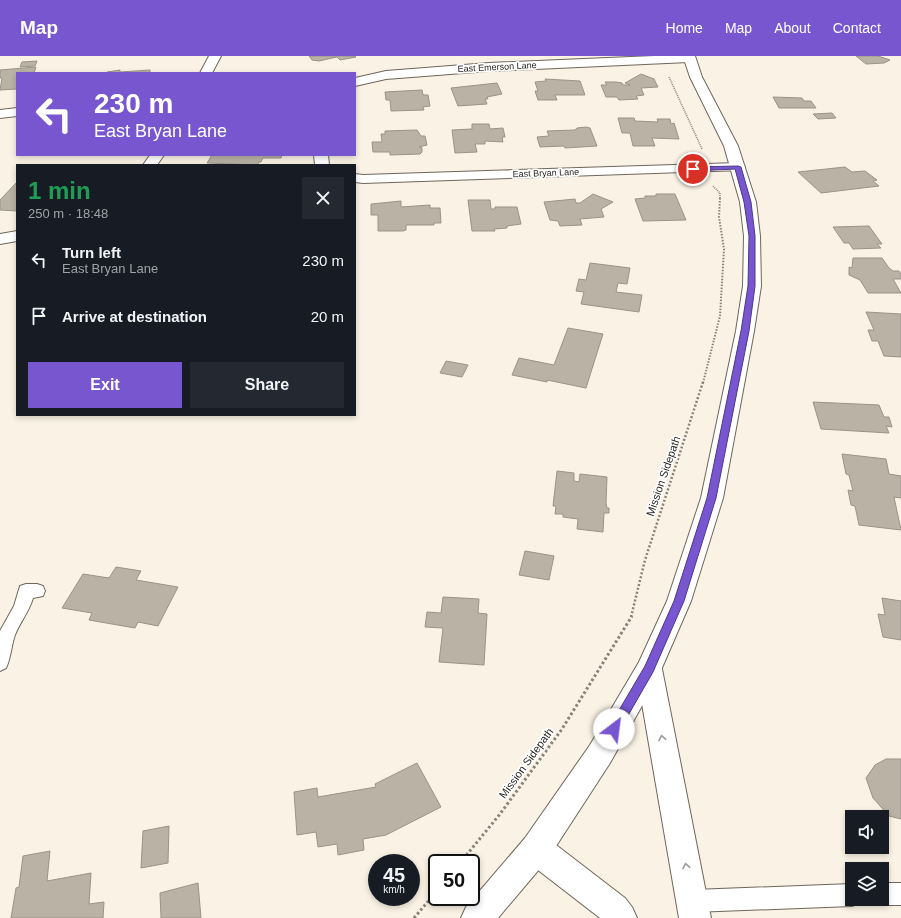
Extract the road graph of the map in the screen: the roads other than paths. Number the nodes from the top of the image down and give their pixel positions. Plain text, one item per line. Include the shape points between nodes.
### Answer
1 (215, 56) edge
2 (689, 57) edge
3 (207, 72) edge
4 (356, 82) edge
5 (16, 112) edge
6 (0, 114) edge
7 (738, 167) junction
8 (356, 178) edge
9 (16, 236) edge
10 (0, 239) edge
11 (38, 591) dead end
12 (0, 663) edge
13 (649, 669) junction
14 (536, 849) junction
15 (889, 894) edge
16 (901, 894) edge
17 (845, 896) edge
18 (694, 909) edge
19 (477, 918) edge
20 (621, 918) edge

1 - 3 street
2 - 4 street, East Emerson Lane via 490,67 386,75
2 - 7 street via 696,77 731,146
5 - 6 street
7 - 8 street, East Bryan Lane
7 - 13 street via 748,202 752,236 752,286 745,331 712,498 679,601
9 - 10 street
11 - 12 lane via 26,591 22,607 7,634
13 - 14 street via 600,754
18 -> 13 street
14 - 19 street
14 - 20 street via 614,909
15 - 16 lane
17 - 18 lane

